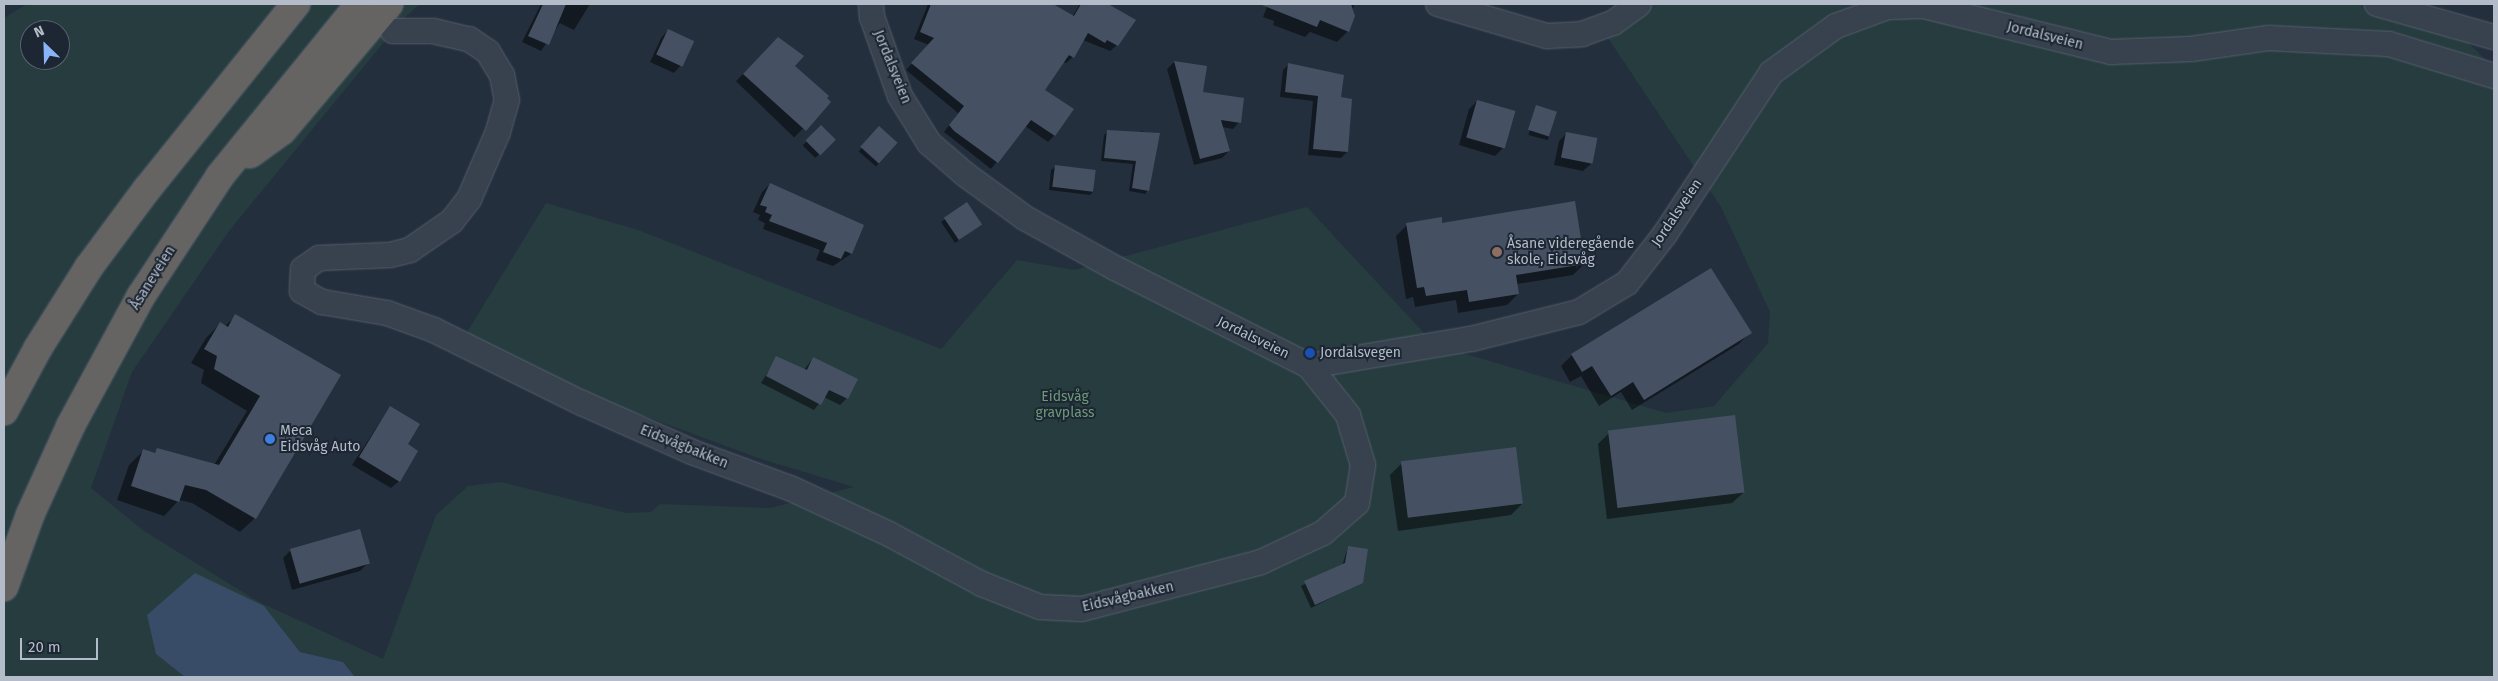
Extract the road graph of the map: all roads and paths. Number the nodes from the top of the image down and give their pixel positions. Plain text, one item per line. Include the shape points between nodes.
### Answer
1 (296, 4) edge
2 (360, 4) edge
3 (389, 4) edge
4 (871, 4) edge
5 (1438, 4) edge
6 (1639, 4) edge
7 (2377, 4) edge
8 (393, 31) dead end
9 (2494, 37) edge
10 (2494, 76) edge
11 (220, 176) junction
12 (1309, 366) junction
13 (4, 410) edge
14 (4, 587) edge

1 - 13 highway via 147,188 89,268 38,348
2 - 11 highway, Åsaneveien
3 - 11 highway via 282,131
4 - 12 street, Jordalsveien via 872,17 900,96 929,143 966,175 1033,223
5 - 6 street via 1547,36 1582,34 1613,22
7 - 9 street
8 - 12 street, Eidsvågbakken via 433,31 468,39 488,52 502,75 507,100 498,132 469,199 452,220 410,250 390,255 319,258 303,269 302,291 322,302 387,312 434,330 582,403 692,452 790,488 889,534 982,584 1040,607 1082,609 1261,562 1323,533 1357,502 1364,464 1348,415
10 - 12 street, Jordalsveien via 2389,44 2268,38 2191,49 2111,52 1924,6 1888,7 1836,26 1771,73 1665,234 1628,283 1578,312 1471,339
11 - 14 highway, Åsaneveien via 164,259 98,371 30,515

